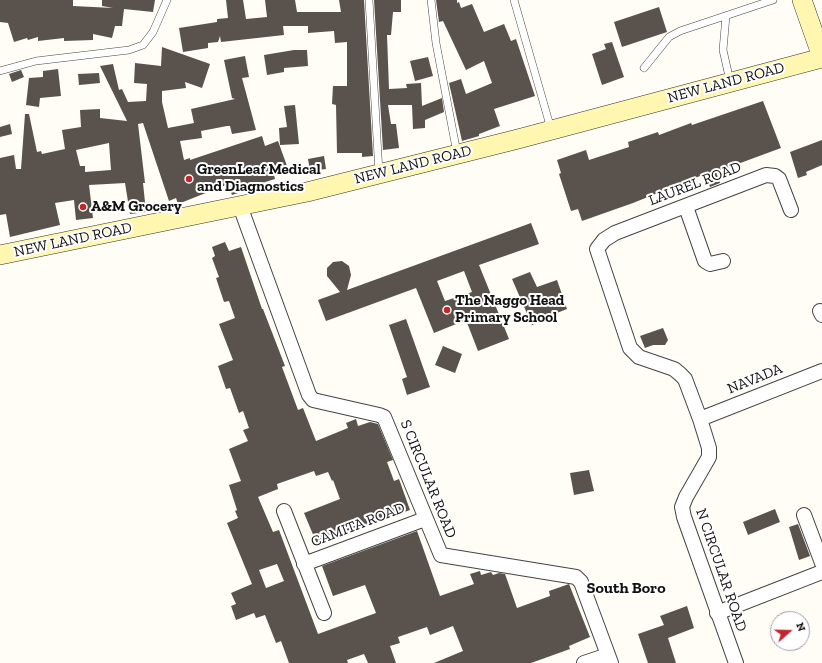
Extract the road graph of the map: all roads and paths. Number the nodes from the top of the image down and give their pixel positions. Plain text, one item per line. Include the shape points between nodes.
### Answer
1 (167, 0) edge
2 (369, 0) edge
3 (431, 0) edge
4 (514, 0) edge
5 (773, 0) edge
6 (802, 0) edge
7 (726, 16) junction
8 (822, 58) edge
9 (644, 68) dead end
10 (0, 71) edge
11 (730, 82) junction
12 (551, 129) junction
13 (458, 153) junction
14 (379, 173) junction
15 (240, 206) junction
16 (686, 207) junction
17 (791, 210) dead end
18 (597, 249) joint
19 (0, 255) edge
20 (723, 261) dead end
21 (822, 371) edge
22 (700, 419) junction
23 (284, 511) dead end
24 (804, 515) dead end
25 (425, 519) junction
26 (822, 563) edge
27 (304, 564) junction
28 (822, 572) edge
29 (324, 612) dead end
30 (717, 613) junction
31 (610, 659) edge
32 (584, 663) edge
33 (736, 663) edge

1 - 10 lane via 154,32 143,46 129,50 36,61
2 - 14 lane
3 - 13 lane via 436,43
4 - 12 lane
5 - 7 lane
6 - 8 street
7 - 9 lane via 669,37
7 - 11 lane via 724,50
8 - 11 street, NEW LAND ROAD
11 - 12 street, NEW LAND ROAD
12 - 13 street, NEW LAND ROAD
13 - 14 street, NEW LAND ROAD
14 - 15 street, NEW LAND ROAD
15 - 19 street, NEW LAND ROAD
15 - 25 street, S CIRCULAR ROAD via 309,395 319,403 384,418
16 - 17 street, LAUREL ROAD via 771,175 779,179
16 - 18 street, LAUREL ROAD via 615,233 604,240
16 - 20 street via 705,262 710,264
18 - 22 street, N CIRCULAR ROAD via 630,348 639,357 674,370 685,379
21 - 22 street, NAVADA
22 - 30 street, N CIRCULAR ROAD via 709,448 709,457 682,507
23 - 27 street
24 - 26 street
25 - 27 street, CAMITA ROAD
25 - 31 street, S CIRCULAR ROAD via 438,550 445,557 576,577
27 - 29 street
28 - 30 street
30 - 33 street, N CIRCULAR ROAD
31 - 32 street

